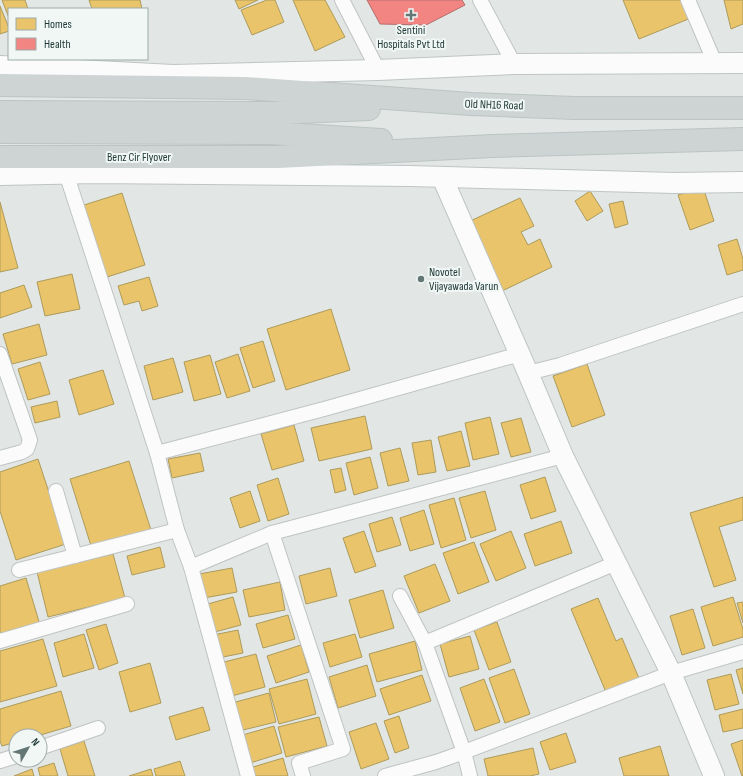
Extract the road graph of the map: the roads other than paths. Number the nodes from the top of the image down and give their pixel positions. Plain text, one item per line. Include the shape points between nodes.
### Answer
1 (342, 0) edge
2 (481, 0) edge
3 (688, 0) edge
4 (715, 63) junction
5 (743, 63) edge
6 (514, 64) junction
7 (0, 66) edge
8 (378, 70) junction
9 (0, 85) edge
10 (471, 104) junction
11 (743, 108) edge
12 (0, 112) edge
13 (0, 132) edge
14 (743, 139) edge
15 (492, 146) junction
16 (0, 157) edge
17 (66, 173) junction
18 (0, 175) edge
19 (442, 177) junction
20 (743, 182) edge
21 (743, 304) edge
22 (0, 354) edge
23 (520, 354) junction
24 (528, 372) junction
25 (157, 453) junction
26 (563, 456) junction
27 (0, 458) edge
28 (56, 491) dead end
29 (177, 530) junction
30 (272, 533) junction
31 (75, 556) junction
32 (616, 563) junction
33 (191, 567) junction
34 (19, 570) dead end
35 (400, 596) dead end
36 (127, 604) dead end
37 (0, 641) edge
38 (425, 643) junction
39 (743, 652) edge
40 (671, 673) junction
41 (98, 728) dead end
42 (48, 745) edge
43 (464, 752) junction
44 (248, 776) edge
45 (303, 776) edge
46 (385, 776) edge
47 (470, 776) edge
48 (714, 776) edge

1 - 8 street
2 - 6 street
3 - 4 street
4 - 5 street
4 - 6 street
6 - 8 street
7 - 8 street via 173,75
9 - 10 main road, Old NH16 Road via 245,88
10 - 11 main road, Old NH16 Road via 574,108
10 - 12 main road via 275,113
13 - 15 main road via 270,133
14 - 15 main road
15 - 16 main road, Benz Cir Flyover via 278,157
17 - 18 street
17 - 19 street
17 - 25 street
19 - 20 street via 674,183
19 - 23 street
21 - 24 street via 560,365
22 - 27 street via 30,440 27,449 22,452
23 - 24 street
23 - 25 street via 324,410
24 - 26 street
25 - 29 street
26 - 30 street
26 - 32 street
28 - 31 street
29 - 31 street
29 - 33 street
30 - 33 street
30 - 45 street via 343,749 299,763
31 - 34 street
32 - 38 street
32 - 40 street
33 - 44 street
35 - 38 street
36 - 37 street
38 - 43 street
39 - 40 street
40 - 43 street
40 - 48 street
41 - 42 street
43 - 46 street
43 - 47 street

